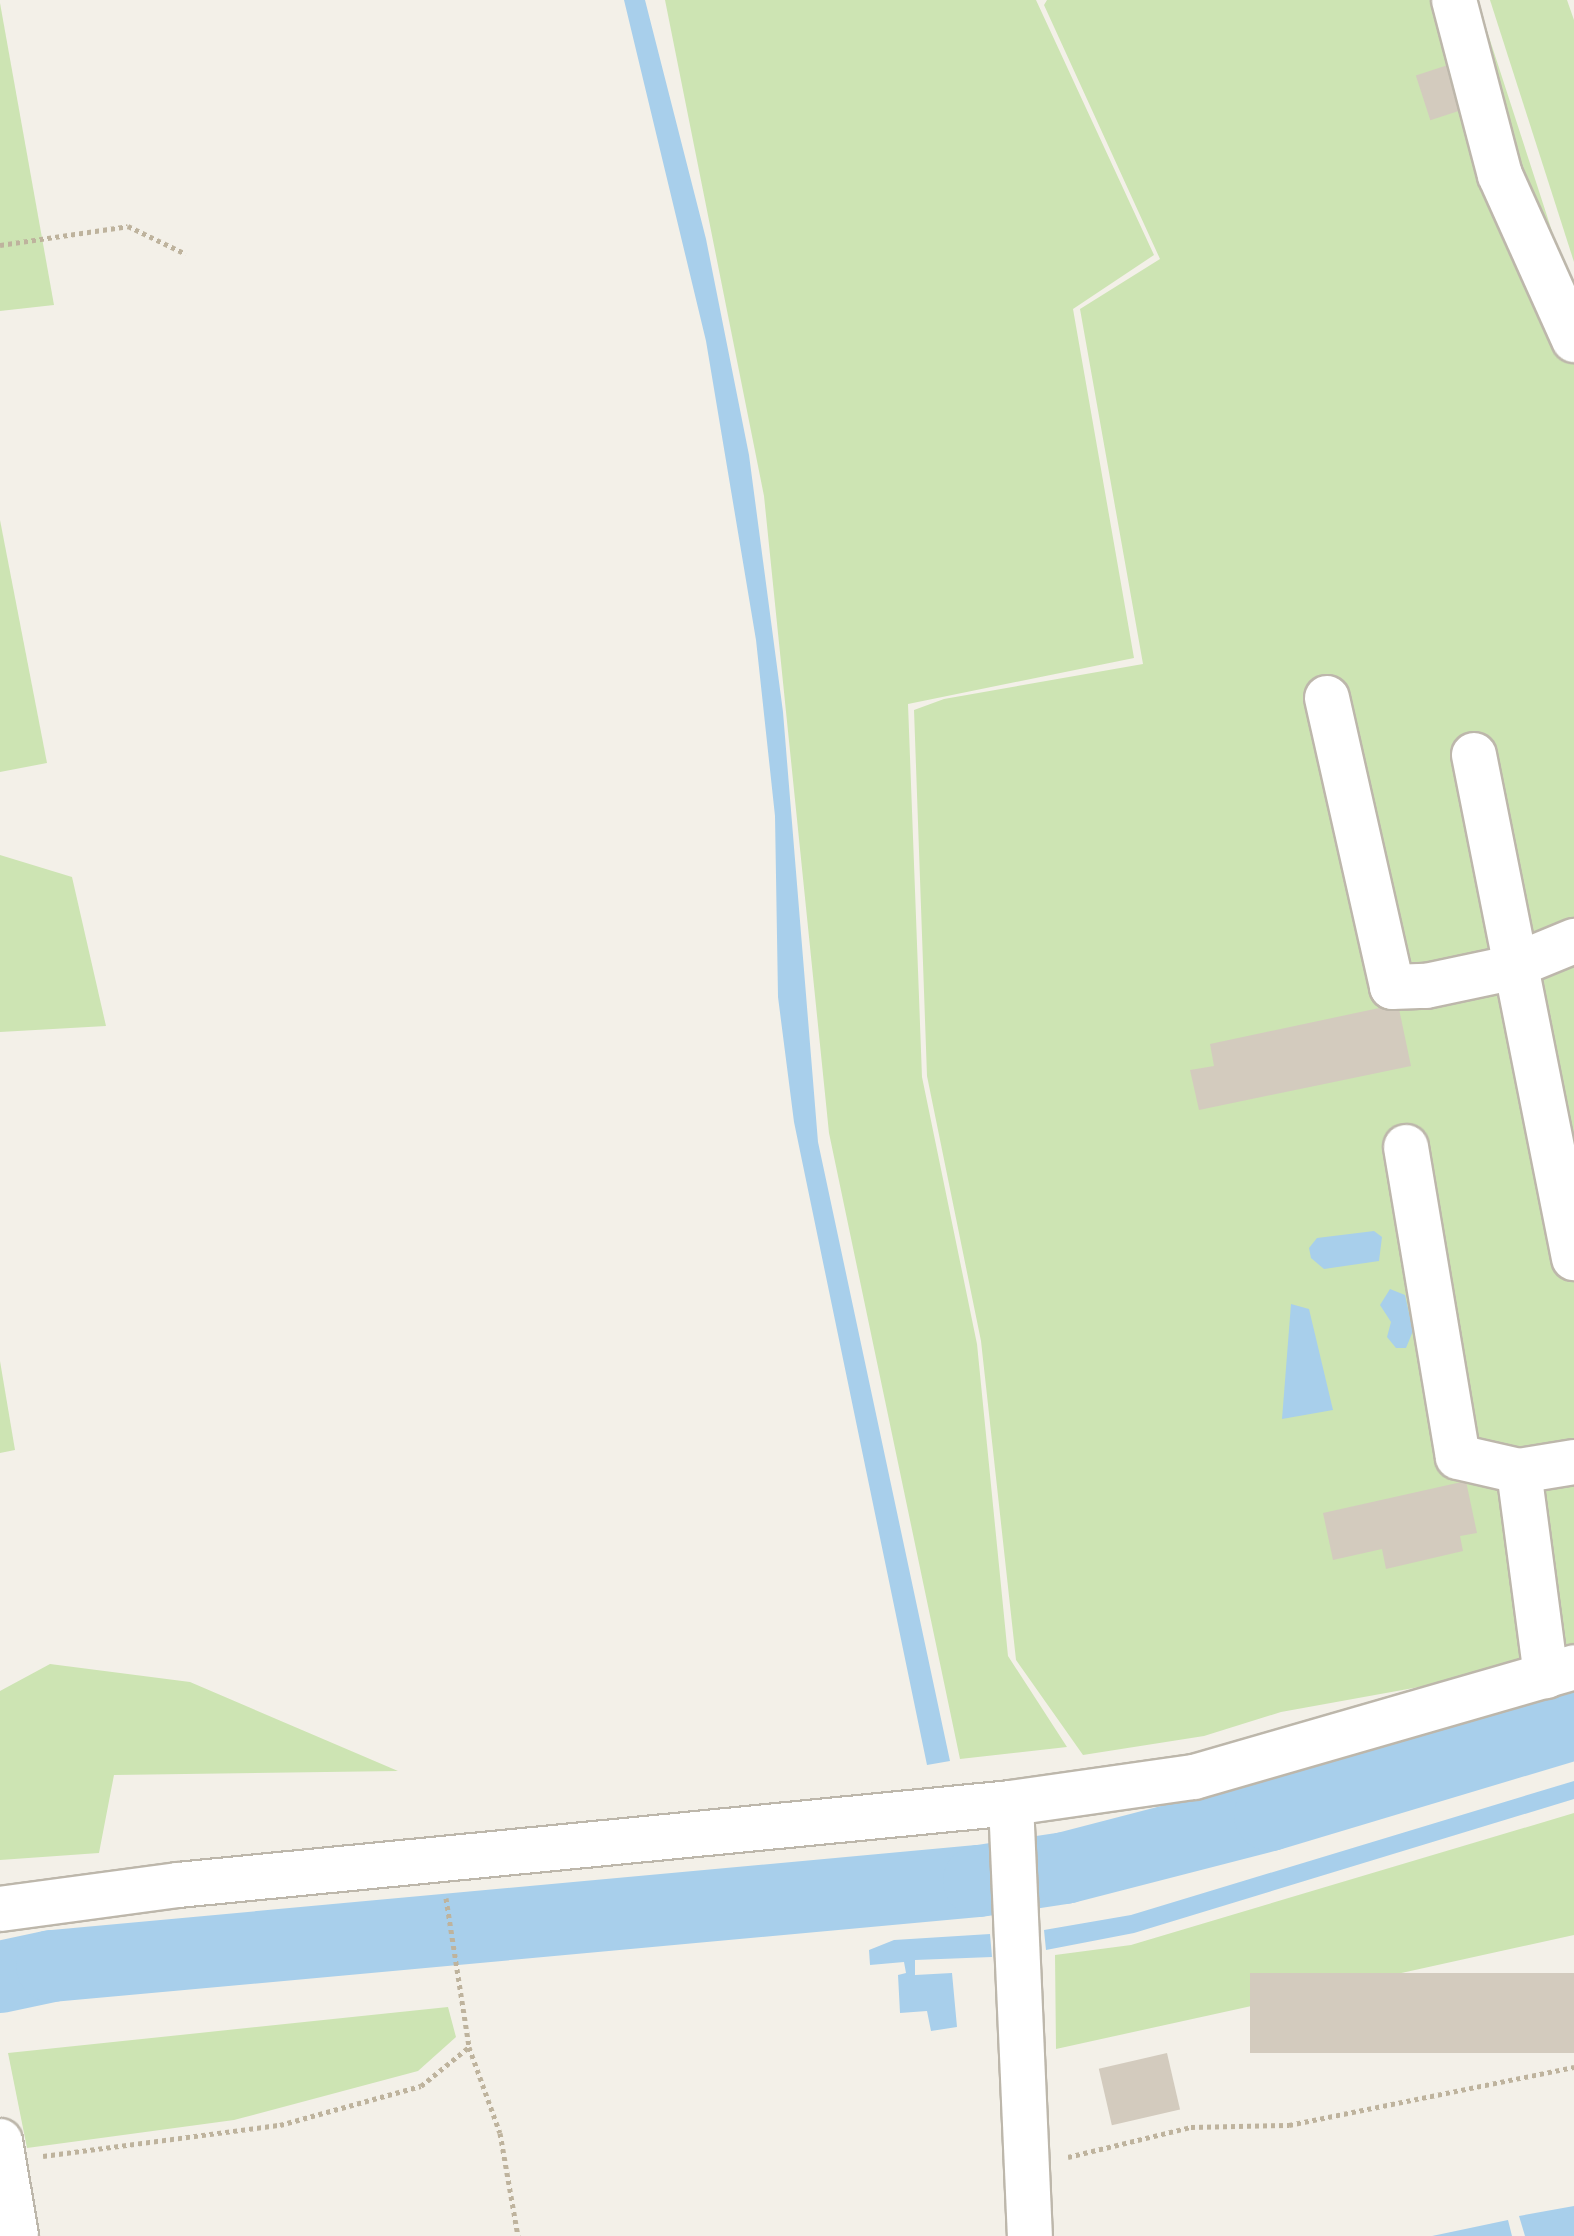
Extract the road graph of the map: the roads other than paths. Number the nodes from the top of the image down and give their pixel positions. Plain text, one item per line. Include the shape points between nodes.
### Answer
1 (1454, 0) edge
2 (1574, 340) edge
3 (1327, 698) dead end
4 (1474, 755) dead end
5 (1574, 941) edge
6 (1513, 966) junction
7 (1406, 1147) dead end
8 (1574, 1258) edge
9 (1574, 1462) edge
10 (1519, 1471) junction
11 (1560, 1672) edge
12 (1012, 1815) junction
13 (0, 1909) edge
14 (2, 2151) edge
15 (16, 2236) edge
16 (1030, 2236) edge

1 - 2 street via 1500,175
3 - 6 street via 1392,987 1426,986
4 - 6 street
5 - 6 street
6 - 8 street
7 - 10 street via 1458,1457
9 - 10 street
10 - 11 street
11 - 12 street via 1194,1777
12 - 13 street via 224,1881
12 - 16 street
14 - 15 street

